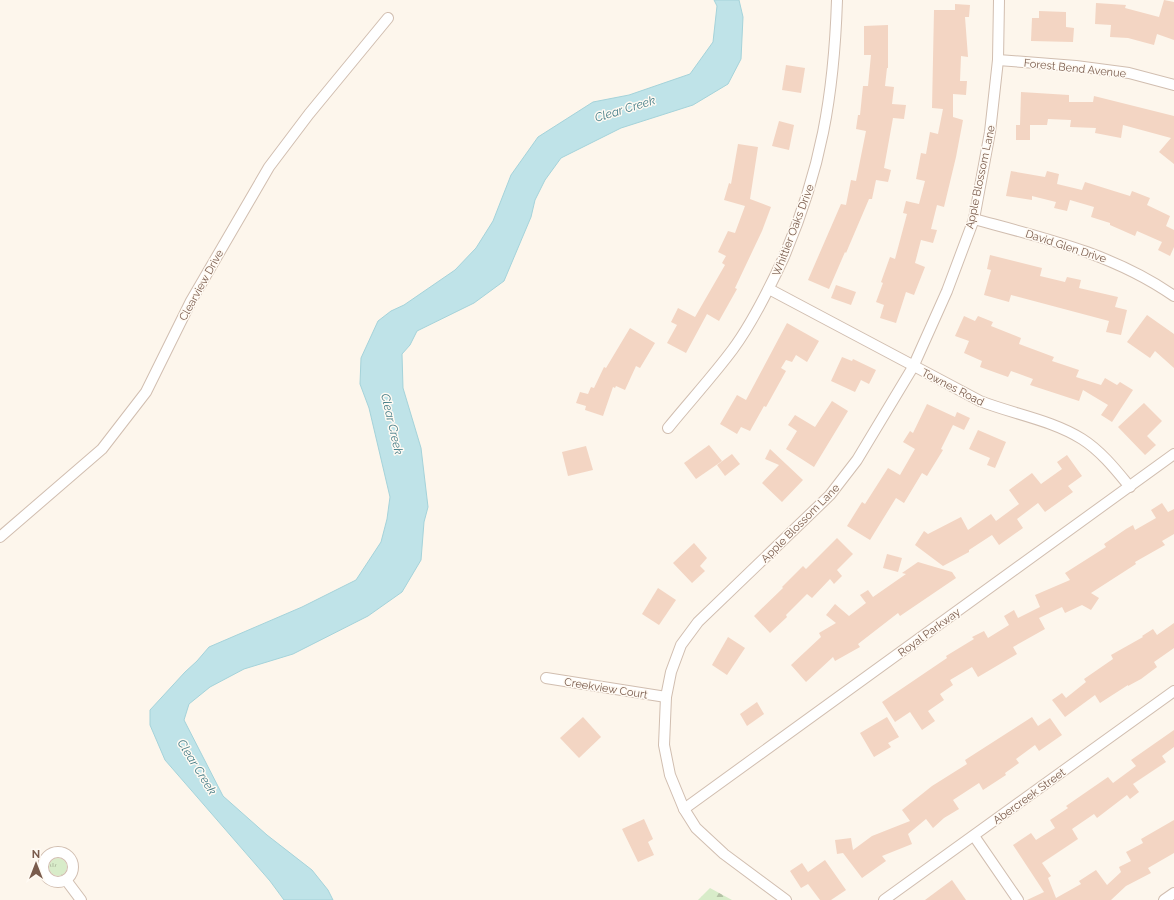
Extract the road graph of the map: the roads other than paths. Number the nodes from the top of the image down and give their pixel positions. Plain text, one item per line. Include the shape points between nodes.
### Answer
1 (837, 0) edge
2 (999, 0) edge
3 (388, 18) dead end
4 (998, 60) junction
5 (1174, 85) edge
6 (974, 219) junction
7 (770, 289) junction
8 (1174, 296) edge
9 (913, 367) junction
10 (668, 428) dead end
11 (1174, 454) edge
12 (1130, 487) junction
13 (0, 537) edge
14 (546, 678) dead end
15 (1174, 691) edge
16 (666, 697) junction
17 (684, 809) junction
18 (974, 836) junction
19 (66, 880) dead end
20 (1174, 893) edge
21 (81, 900) edge
22 (786, 900) edge
23 (884, 900) edge
24 (1018, 900) edge
25 (1164, 900) edge

1 - 7 street, Whittier Oaks Drive via 836,52 829,103 814,175 799,222
2 - 4 street, Apple Blossom Lane
3 - 13 street, Clearview Drive via 269,167 191,300 146,392 102,449
4 - 5 street, Forest Bend Avenue via 1129,73
4 - 6 street, Apple Blossom Lane via 990,132
6 - 8 street, David Glen Drive via 1073,246 1111,260 1154,282
6 - 9 street, Apple Blossom Lane via 947,291
7 - 9 street, Townes Road
7 - 10 street, Whittier Oaks Drive via 734,348
9 - 12 street, Townes Road via 980,401 1046,423 1082,439 1105,459
9 - 16 street, Apple Blossom Lane via 857,460 830,495 698,622 685,639 670,672
11 - 12 street, Royal Parkway
12 - 17 street, Royal Parkway
14 - 16 street, Creekview Court
15 - 18 street, Abercreek Street
16 - 17 street, Apple Blossom Lane via 664,745 670,775
17 - 22 street, Apple Blossom Lane via 696,828 719,849
18 - 23 street, Abercreek Street
18 - 24 street
19 - 21 street
20 - 25 street

